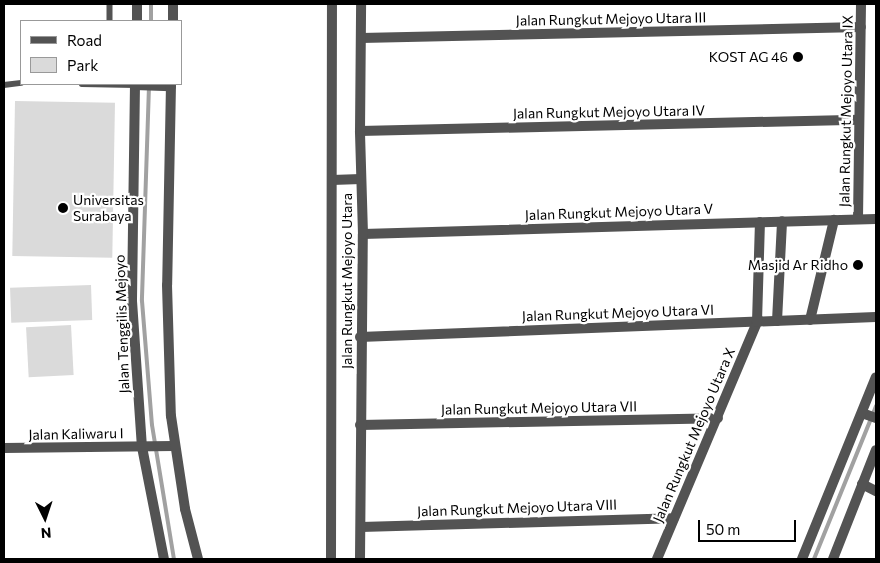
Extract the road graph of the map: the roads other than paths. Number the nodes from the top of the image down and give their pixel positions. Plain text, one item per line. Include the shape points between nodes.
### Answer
1 (110, 4) edge
2 (137, 4) edge
3 (174, 4) edge
4 (332, 4) edge
5 (361, 4) edge
6 (861, 4) edge
7 (110, 20) edge
8 (137, 20) edge
9 (173, 20) edge
10 (861, 27) junction
11 (361, 38) junction
12 (20, 83) edge
13 (4, 85) edge
14 (138, 85) edge
15 (168, 85) edge
16 (859, 120) junction
17 (360, 131) junction
18 (332, 180) junction
19 (361, 180) junction
20 (858, 219) junction
21 (876, 219) edge
22 (834, 220) junction
23 (782, 221) junction
24 (760, 222) junction
25 (363, 234) junction
26 (876, 317) edge
27 (810, 320) junction
28 (777, 321) junction
29 (758, 322) junction
30 (360, 337) junction
31 (876, 377) edge
32 (868, 415) edge
33 (718, 418) junction
34 (360, 425) junction
35 (170, 446) junction
36 (146, 447) junction
37 (4, 448) edge
38 (876, 450) edge
39 (862, 484) junction
40 (876, 491) edge
41 (674, 518) junction
42 (361, 527) junction
43 (164, 559) edge
44 (198, 559) edge
45 (331, 559) edge
46 (360, 559) edge
47 (657, 559) edge
48 (802, 559) edge
49 (833, 559) edge

1 - 7 lane
2 - 8 street
3 - 9 street
4 - 18 street, Jalan Rungkut Mejoyo Utara
5 - 11 street, Jalan Rungkut Mejoyo Utara
6 - 10 street, Jalan Rungkut Mejoyo Utara IX
10 - 11 street, Jalan Rungkut Mejoyo Utara III
10 - 16 street, Jalan Rungkut Mejoyo Utara IX
11 - 17 street, Jalan Rungkut Mejoyo Utara
12 - 13 lane
14 - 15 street
14 - 36 street, Jalan Tenggilis Mejoyo via 132,301
15 - 35 street
16 - 17 street, Jalan Rungkut Mejoyo Utara IV
16 - 20 street, Jalan Rungkut Mejoyo Utara IX
17 - 19 street, Jalan Rungkut Mejoyo Utara
18 - 19 street
18 - 45 street, Jalan Rungkut Mejoyo Utara
19 - 25 street, Jalan Rungkut Mejoyo Utara
20 - 21 street, Jalan Rungkut Mejoyo Utara V
20 - 22 street, Jalan Rungkut Mejoyo Utara V
22 - 23 street, Jalan Rungkut Mejoyo Utara V
22 - 27 street
23 - 24 street, Jalan Rungkut Mejoyo Utara V
23 - 28 street
24 - 25 street, Jalan Rungkut Mejoyo Utara V
24 - 29 street
25 - 30 street, Jalan Rungkut Mejoyo Utara
26 - 27 street, Jalan Rungkut Mejoyo Utara VI
27 - 28 street, Jalan Rungkut Mejoyo Utara VI
28 - 29 street, Jalan Rungkut Mejoyo Utara VI
29 - 30 street, Jalan Rungkut Mejoyo Utara VI
29 - 33 street, Jalan Rungkut Mejoyo Utara X
30 - 34 street, Jalan Rungkut Mejoyo Utara
31 - 32 street
32 - 48 street
33 - 34 street, Jalan Rungkut Mejoyo Utara VII
33 - 41 street, Jalan Rungkut Mejoyo Utara X
34 - 42 street, Jalan Rungkut Mejoyo Utara
35 - 36 street
35 - 44 street
36 - 37 street, Jalan Kaliwaru I
36 - 43 street, Jalan Tenggilis Mejoyo
38 - 39 street
39 - 40 street
39 - 49 street
41 - 42 street, Jalan Rungkut Mejoyo Utara VIII
41 - 47 street, Jalan Rungkut Mejoyo Utara X
42 - 46 street, Jalan Rungkut Mejoyo Utara

